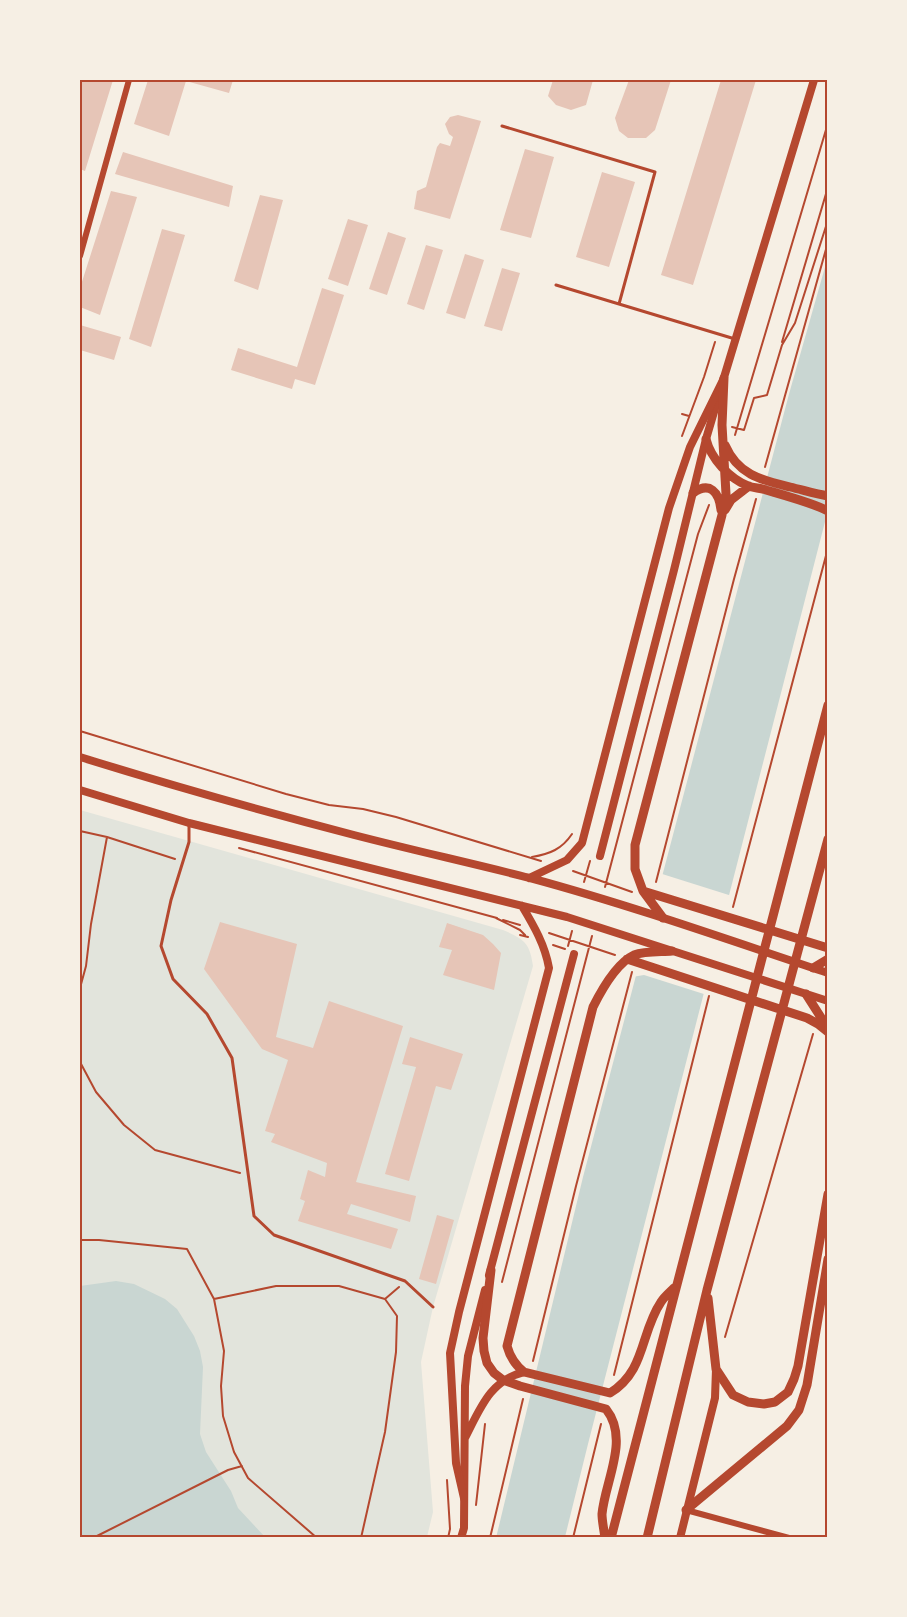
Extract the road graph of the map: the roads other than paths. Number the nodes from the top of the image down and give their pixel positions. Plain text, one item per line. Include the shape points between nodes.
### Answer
1 (129, 80) edge
2 (814, 80) edge
3 (502, 126) dead end
4 (80, 256) edge
5 (556, 285) dead end
6 (619, 304) junction
7 (736, 339) junction
8 (724, 378) junction
9 (706, 439) junction
10 (723, 440) junction
11 (724, 469) junction
12 (752, 487) junction
13 (693, 494) junction
14 (828, 496) edge
15 (828, 511) edge
16 (722, 515) junction
17 (828, 705) edge
18 (80, 757) edge
19 (80, 790) edge
20 (189, 823) junction
21 (828, 839) edge
22 (600, 856) dead end
23 (529, 878) junction
24 (644, 891) junction
25 (522, 906) junction
26 (663, 918) junction
27 (828, 948) edge
28 (672, 951) junction
29 (577, 954) road end
30 (627, 959) junction
31 (828, 959) edge
32 (813, 968) junction
33 (828, 973) edge
34 (806, 994) junction
35 (828, 1000) edge
36 (828, 1030) edge
37 (828, 1194) edge
38 (828, 1259) edge
39 (491, 1270) junction
40 (676, 1286) junction
41 (707, 1290) junction
42 (434, 1307) dead end
43 (716, 1369) junction
44 (524, 1372) junction
45 (503, 1380) junction
46 (465, 1439) junction
47 (464, 1498) junction
48 (686, 1510) junction
49 (462, 1538) edge
50 (605, 1538) edge
51 (611, 1538) edge
52 (647, 1538) edge
53 (680, 1538) edge
54 (789, 1538) edge

1 - 4 street
2 - 7 street
3 - 6 lane via 655,172
5 - 6 lane
6 - 7 lane
7 - 8 street
8 - 9 street
8 - 10 highway
8 - 23 main road via 690,447 669,508 582,843 567,860
9 - 11 highway via 715,460
9 - 13 street
10 - 11 highway
10 - 14 highway via 729,454 752,476
11 - 12 highway
11 - 16 highway via 726,494
12 - 15 highway
12 - 16 highway via 731,500
13 - 16 highway via 699,489 710,489 720,502
13 - 22 street
16 - 24 highway via 635,844 634,869
17 - 40 highway
18 - 23 main road via 353,835
19 - 20 main road
20 - 25 main road
20 - 42 lane via 189,842 161,946 172,979 207,1014 232,1058 254,1216 274,1235 405,1281
21 - 41 highway
23 - 26 main road
24 - 26 highway
24 - 27 highway
25 - 28 main road
25 - 47 main road via 537,929 549,968 450,1353 456,1462
26 - 32 main road
28 - 30 highway via 636,954
28 - 34 main road
29 - 39 street
30 - 36 highway via 807,1018
30 - 44 highway via 605,984 593,1007 507,1346 510,1357
31 - 32 highway
32 - 33 main road
34 - 35 main road
34 - 36 highway
37 - 43 highway via 798,1366 788,1392 775,1402 748,1402 733,1395
38 - 48 highway via 807,1385 799,1410 787,1426
39 - 45 highway via 484,1351 487,1363
39 - 46 street via 468,1356
40 - 44 highway via 661,1301 632,1372 610,1393
40 - 51 highway
41 - 43 highway
41 - 52 highway
43 - 48 street via 715,1398
44 - 45 street
45 - 46 street via 488,1397
45 - 50 highway via 606,1409 612,1416 616,1426 615,1452 602,1515
46 - 47 street
47 - 49 street
48 - 53 street
48 - 54 street

